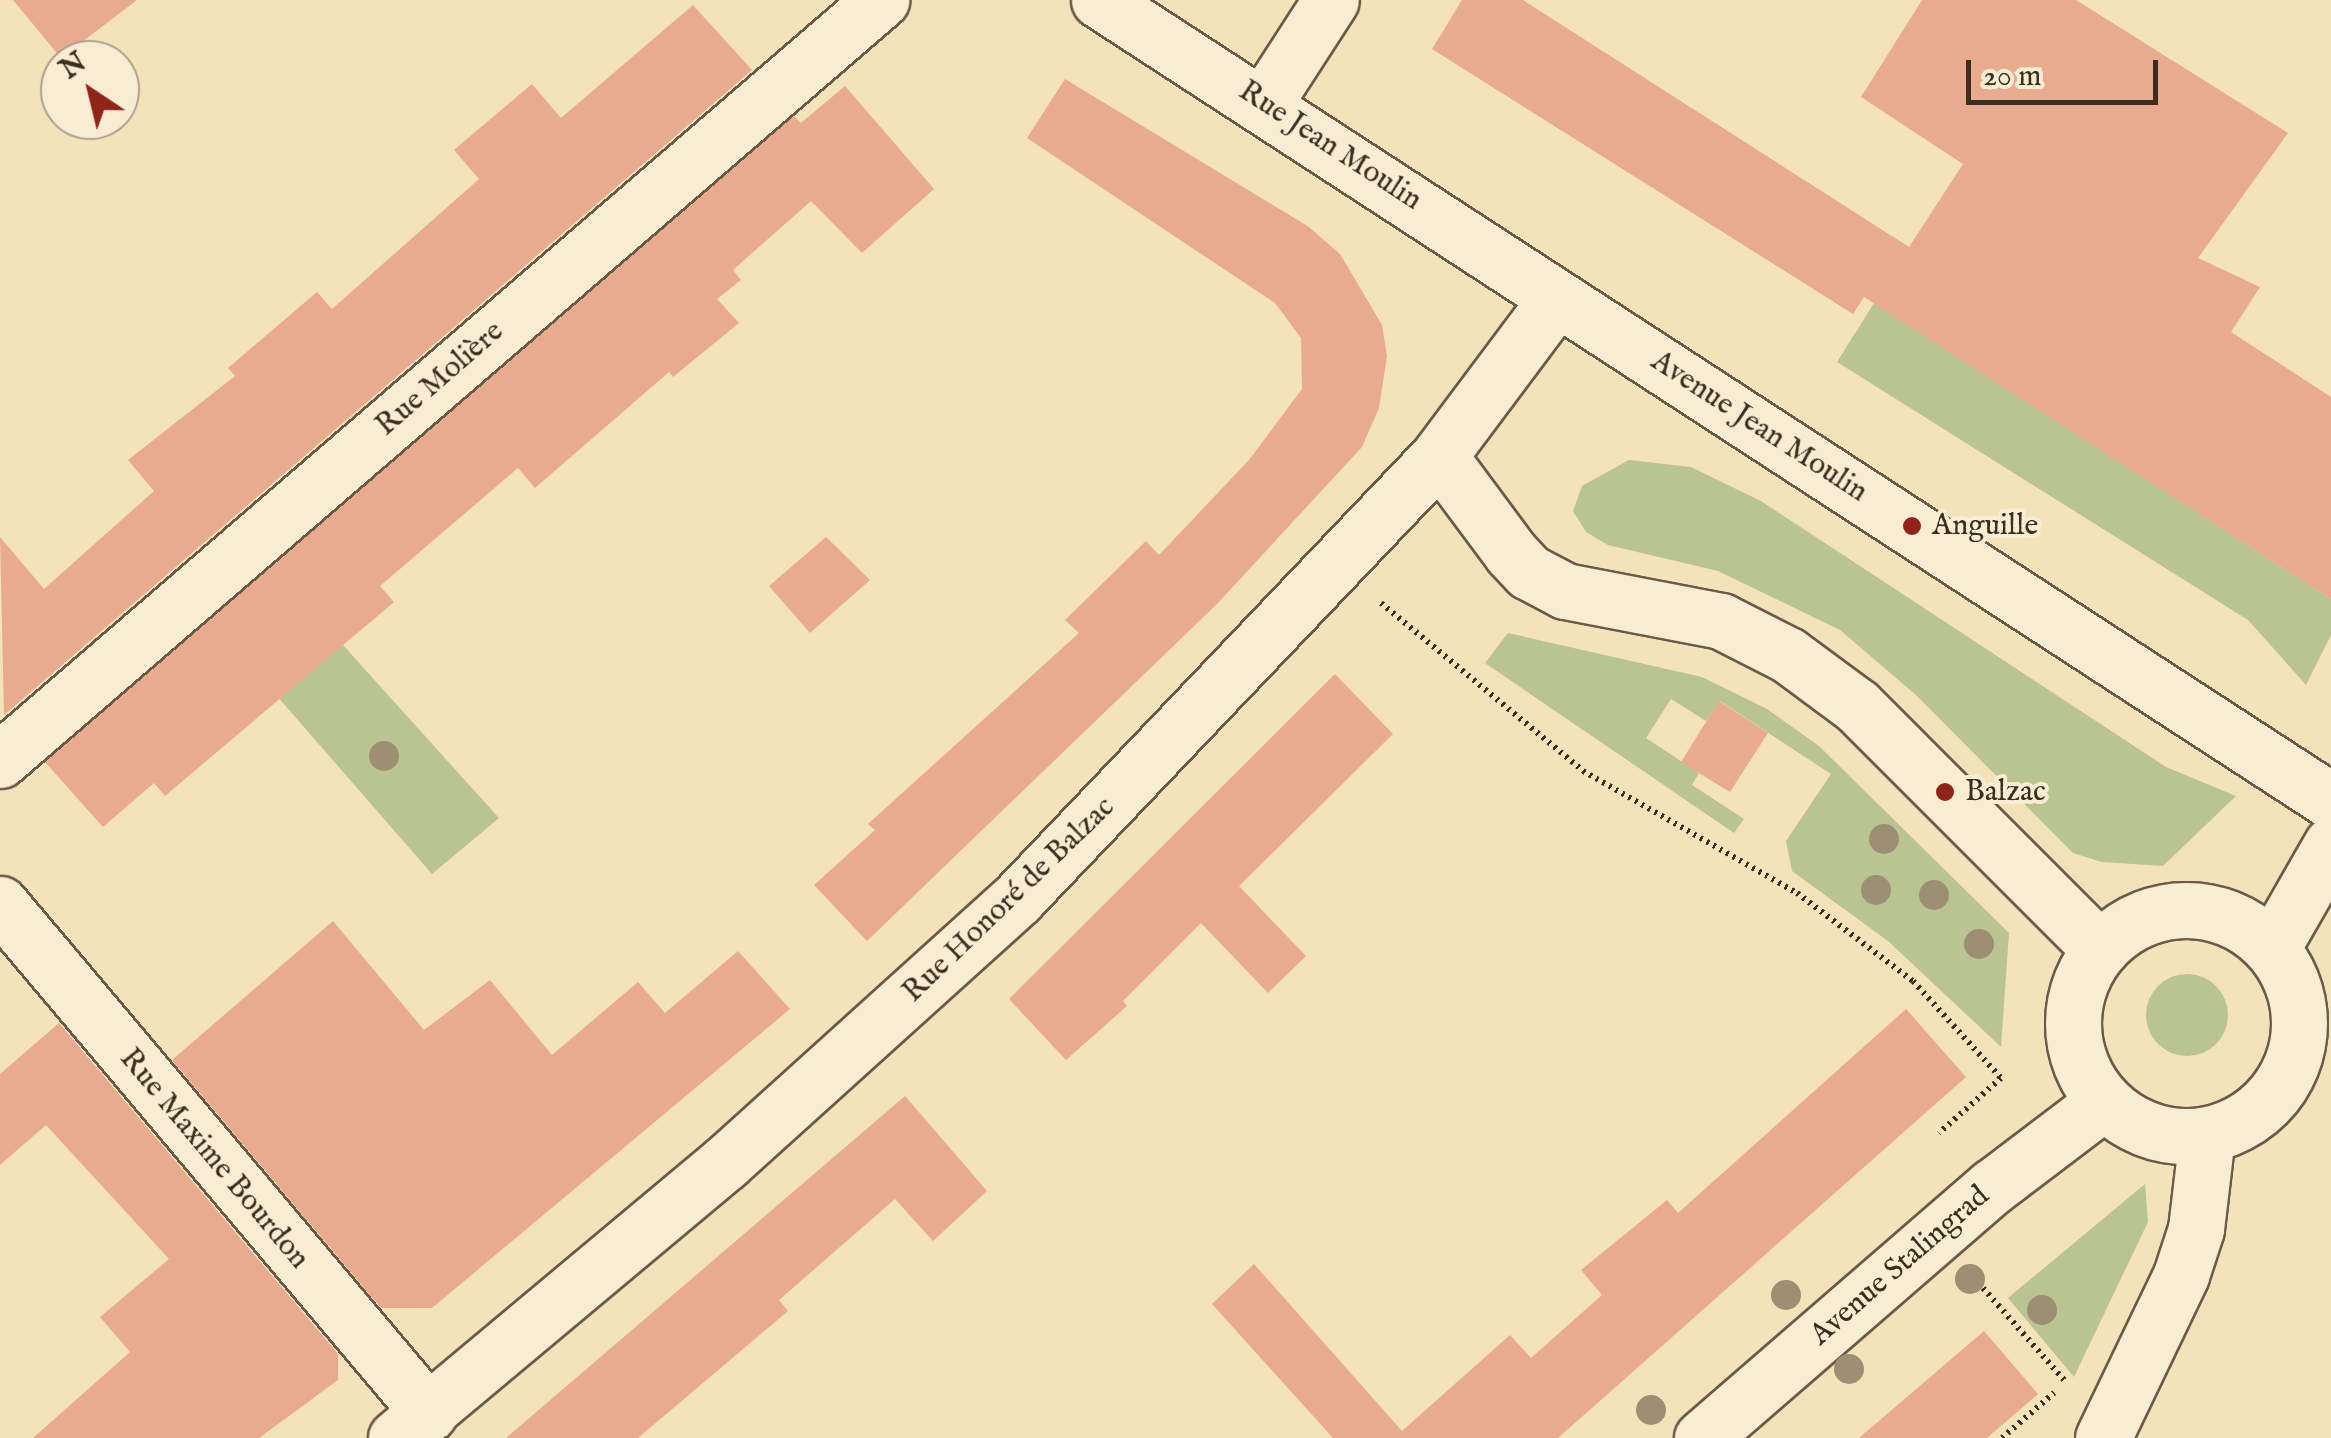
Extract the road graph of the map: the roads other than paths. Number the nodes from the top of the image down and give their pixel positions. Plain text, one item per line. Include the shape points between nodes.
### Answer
1 (881, 0) edge
2 (1099, 0) edge
3 (1331, 0) edge
4 (1264, 102) junction
5 (1557, 298) junction
6 (1439, 456) junction
7 (0, 760) edge
8 (2331, 801) edge
9 (2331, 845) edge
10 (0, 904) edge
11 (2100, 948) junction
12 (2272, 948) junction
13 (2104, 1102) junction
14 (2208, 1135) junction
15 (413, 1425) edge
16 (2104, 1436) edge
17 (1702, 1438) edge

1 - 7 street, Rue Molière
2 - 4 street, Rue Jean Moulin
3 - 4 street
4 - 5 street, Rue Jean Moulin
5 - 6 street, Rue Honoré de Balzac
5 - 8 street, Avenue Jean Moulin
6 - 11 street via 1512,553 1547,583 1590,598 1721,621 1824,680
6 - 15 street, Rue Honoré de Balzac via 1018,898 725,1164
9 - 12 street
10 - 15 street, Rue Maxime Bourdon
11 - 12 street via 2130,924 2166,911 2205,910 2242,924
11 - 13 street via 2072,1010 2074,1042
12 - 14 street via 2299,1010 2287,1076 2267,1102
13 - 14 street via 2152,1130
13 - 17 street, Avenue Stalingrad via 1992,1187
14 - 16 street via 2196,1229 2181,1274

